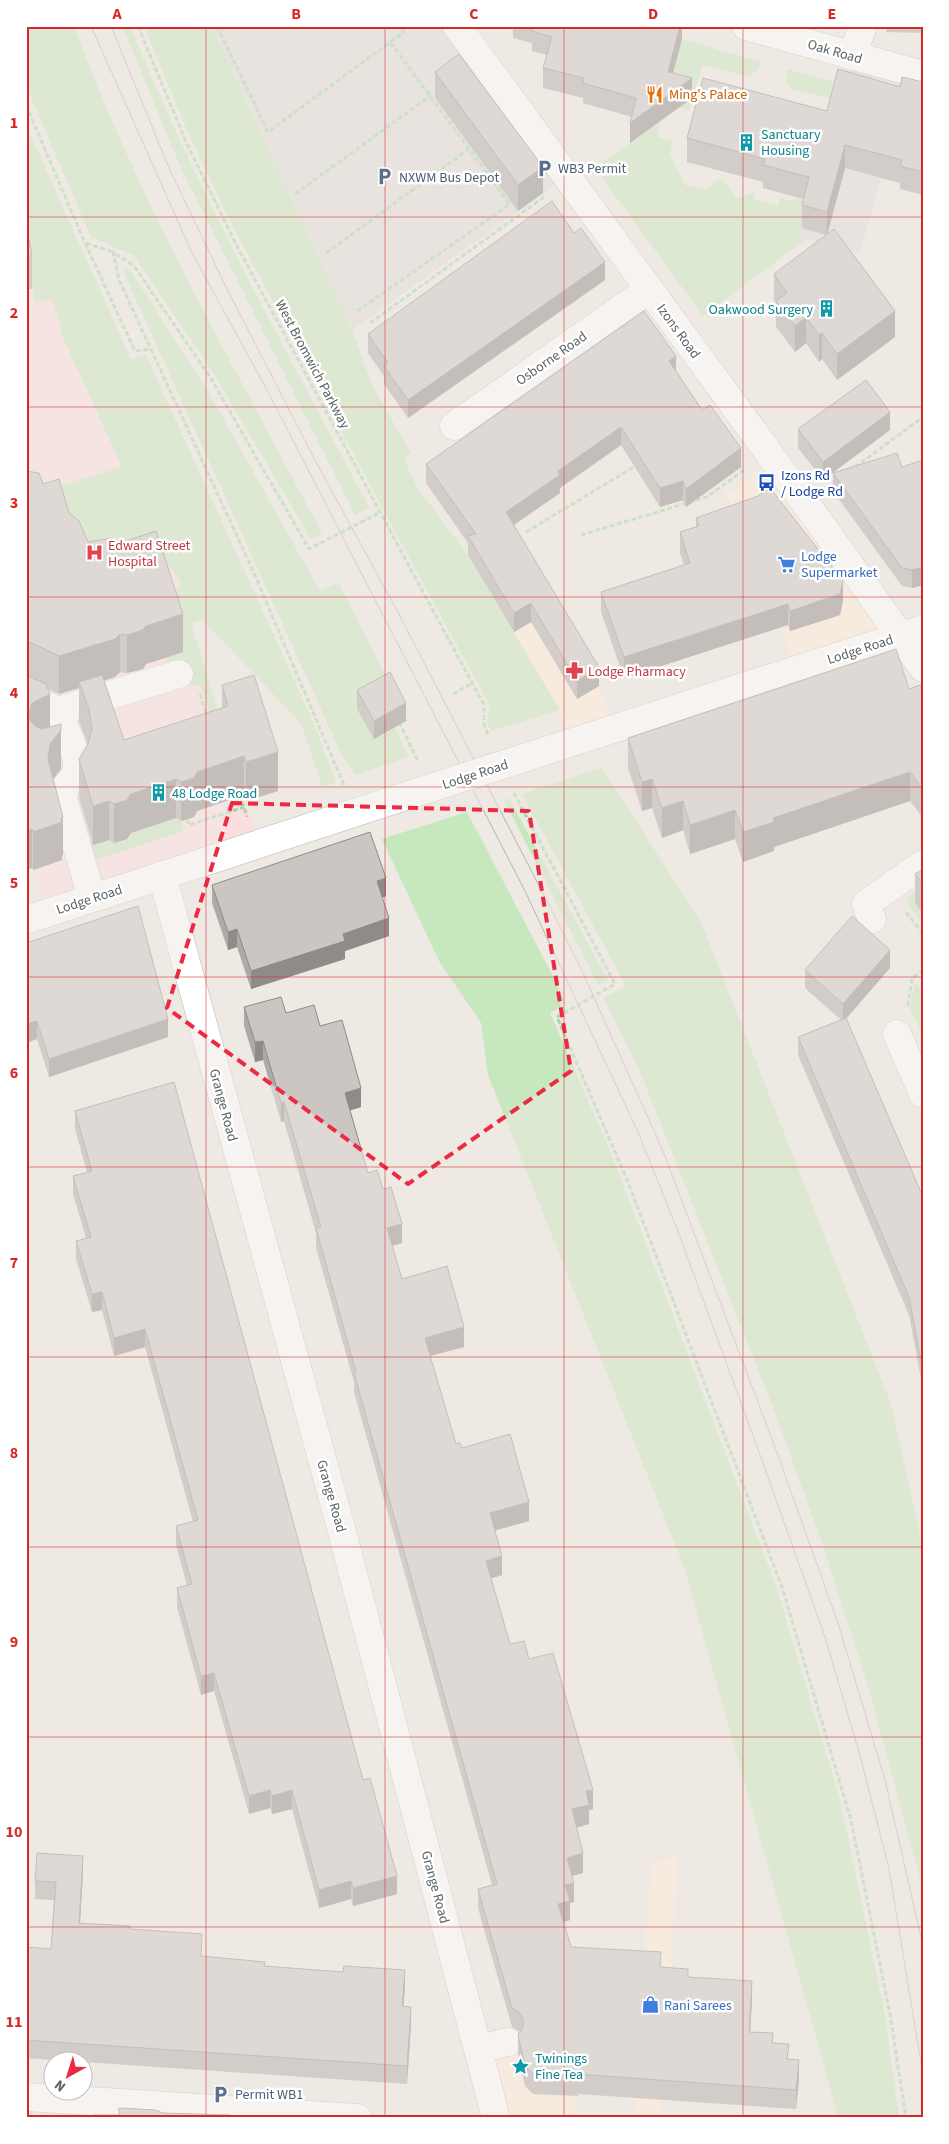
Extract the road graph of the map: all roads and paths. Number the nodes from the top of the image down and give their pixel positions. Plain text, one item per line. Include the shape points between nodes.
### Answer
1 (138, 26) edge
2 (217, 26) edge
3 (400, 26) edge
4 (457, 26) edge
5 (746, 26) edge
6 (864, 26) edge
7 (390, 42) junction
8 (852, 56) junction
9 (923, 75) edge
10 (430, 96) junction
11 (26, 105) edge
12 (469, 149) junction
13 (549, 193) dead end
14 (295, 194) dead end
15 (85, 243) junction
16 (113, 252) junction
17 (326, 253) dead end
18 (648, 290) junction
19 (357, 311) dead end
20 (370, 323) dead end
21 (150, 349) junction
22 (923, 417) edge
23 (454, 426) dead end
24 (641, 463) edge
25 (748, 468) dead end
26 (854, 468) edge
27 (379, 513) junction
28 (526, 532) dead end
29 (581, 535) dead end
30 (911, 632) edge
31 (923, 668) edge
32 (188, 681) joint
33 (472, 683) junction
34 (453, 694) dead end
35 (26, 696) edge
36 (58, 712) junction
37 (397, 717) edge
38 (210, 724) edge
39 (70, 742) junction
40 (492, 742) dead end
41 (44, 752) edge
42 (419, 761) dead end
43 (344, 786) dead end
44 (511, 787) dead end
45 (239, 790) edge
46 (244, 807) junction
47 (248, 817) dead end
48 (187, 819) dead end
49 (923, 864) edge
50 (162, 875) junction
51 (92, 898) junction
52 (872, 919) dead end
53 (26, 920) edge
54 (923, 970) edge
55 (902, 1022) joint
56 (923, 1094) edge
57 (508, 2042) dead end
58 (479, 2049) junction
59 (26, 2097) edge
60 (321, 2117) edge
61 (358, 2118) edge
62 (496, 2118) edge
63 (906, 2118) edge

1 - 27 path, West Bromwich Parkway via 186,142 238,248
2 - 7 path via 268,132
3 - 7 path via 404,32
4 - 18 street, Izons Road
5 - 8 street, Oak Road
6 - 8 street
7 - 10 path
8 - 9 street, Oak Road
10 - 12 path
10 - 14 path
11 - 15 path
12 - 17 path
12 - 19 path via 510,204
13 - 20 path
15 - 16 path
15 - 21 path via 135,351
16 - 21 path via 119,280
16 - 27 path via 134,266 210,378 309,548
18 - 23 street, Osborne Road
18 - 30 street, Izons Road via 825,530
21 - 43 path via 254,573
22 - 26 path
24 - 28 path
25 - 29 path via 706,497
27 - 33 path, West Bromwich Parkway
30 - 31 street, Izons Road
30 - 50 street, Lodge Road, bridge
32 - 36 street
32 - 38 path
33 - 34 path
33 - 40 path, West Bromwich Parkway via 484,704 484,724
35 - 36 street
36 - 39 street
37 - 42 path
39 - 41 street
39 - 51 street via 78,762 75,775 65,785 63,799
44 - 63 path via 616,984 557,1017 628,1182 782,1588 851,1820 890,2014
45 - 46 path
46 - 47 path
46 - 48 path via 189,825
49 - 52 street via 866,904
50 - 51 street, Lodge Road
50 - 58 street, Grange Road via 341,1528
51 - 53 street, Lodge Road
54 - 55 path via 912,978
55 - 56 street
57 - 58 street
58 - 62 street, Grange Road
59 - 60 street
60 - 61 street

